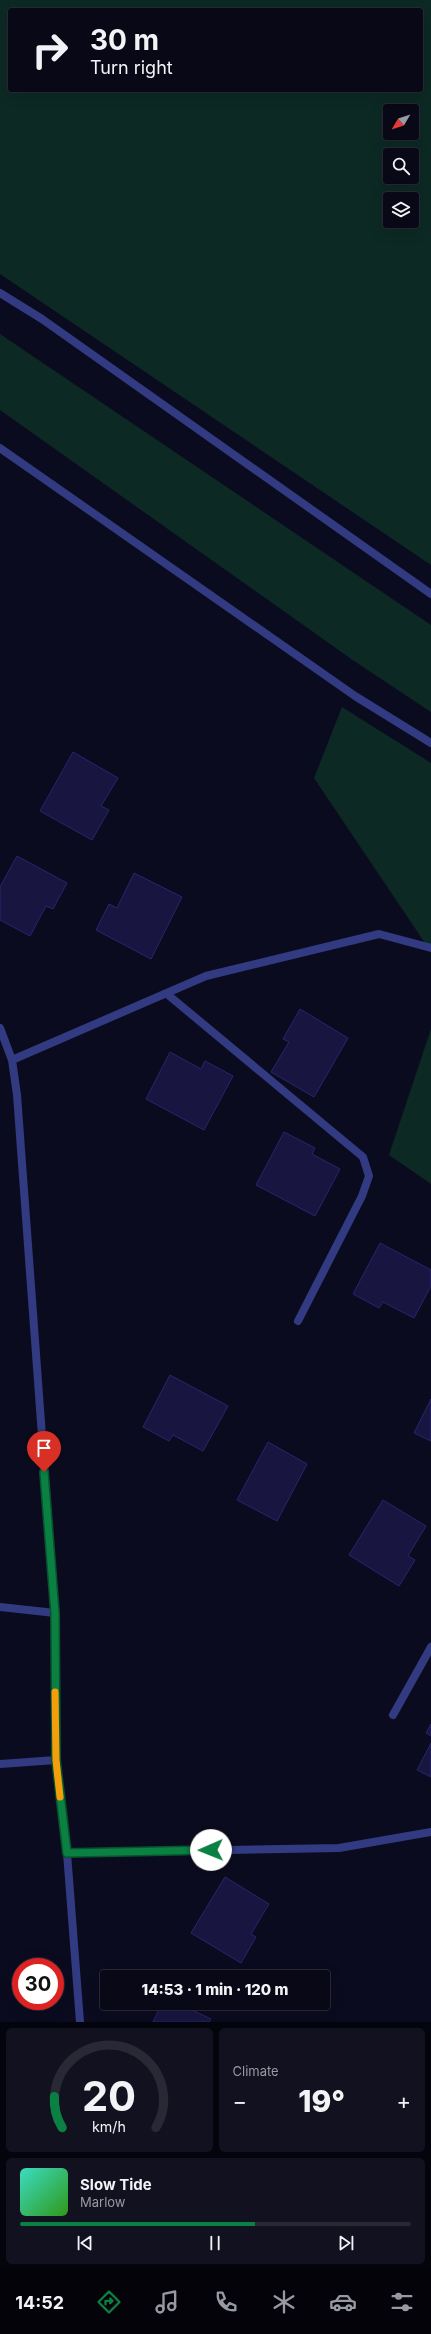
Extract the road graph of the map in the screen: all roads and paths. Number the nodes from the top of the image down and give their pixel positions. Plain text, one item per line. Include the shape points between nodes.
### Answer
1 (0, 293) edge
2 (0, 448) edge
3 (431, 594) edge
4 (431, 743) edge
5 (431, 948) edge
6 (167, 994) junction
7 (0, 1028) edge
8 (12, 1060) junction
9 (298, 1321) dead end
10 (0, 1607) edge
11 (55, 1613) junction
12 (431, 1647) edge
13 (393, 1715) dead end
14 (56, 1760) junction
15 (0, 1764) edge
16 (431, 1832) edge
17 (67, 1853) junction
18 (80, 2022) edge

1 - 3 street via 48,324
2 - 4 street via 355,696
5 - 6 street via 379,934 206,976
6 - 8 street
6 - 9 street via 363,1157 369,1176 362,1196
7 - 8 street
8 - 11 street via 18,1094
10 - 11 street
11 - 14 street
12 - 13 street
14 - 15 street
14 - 17 street
16 - 17 street via 339,1848
17 - 18 street

